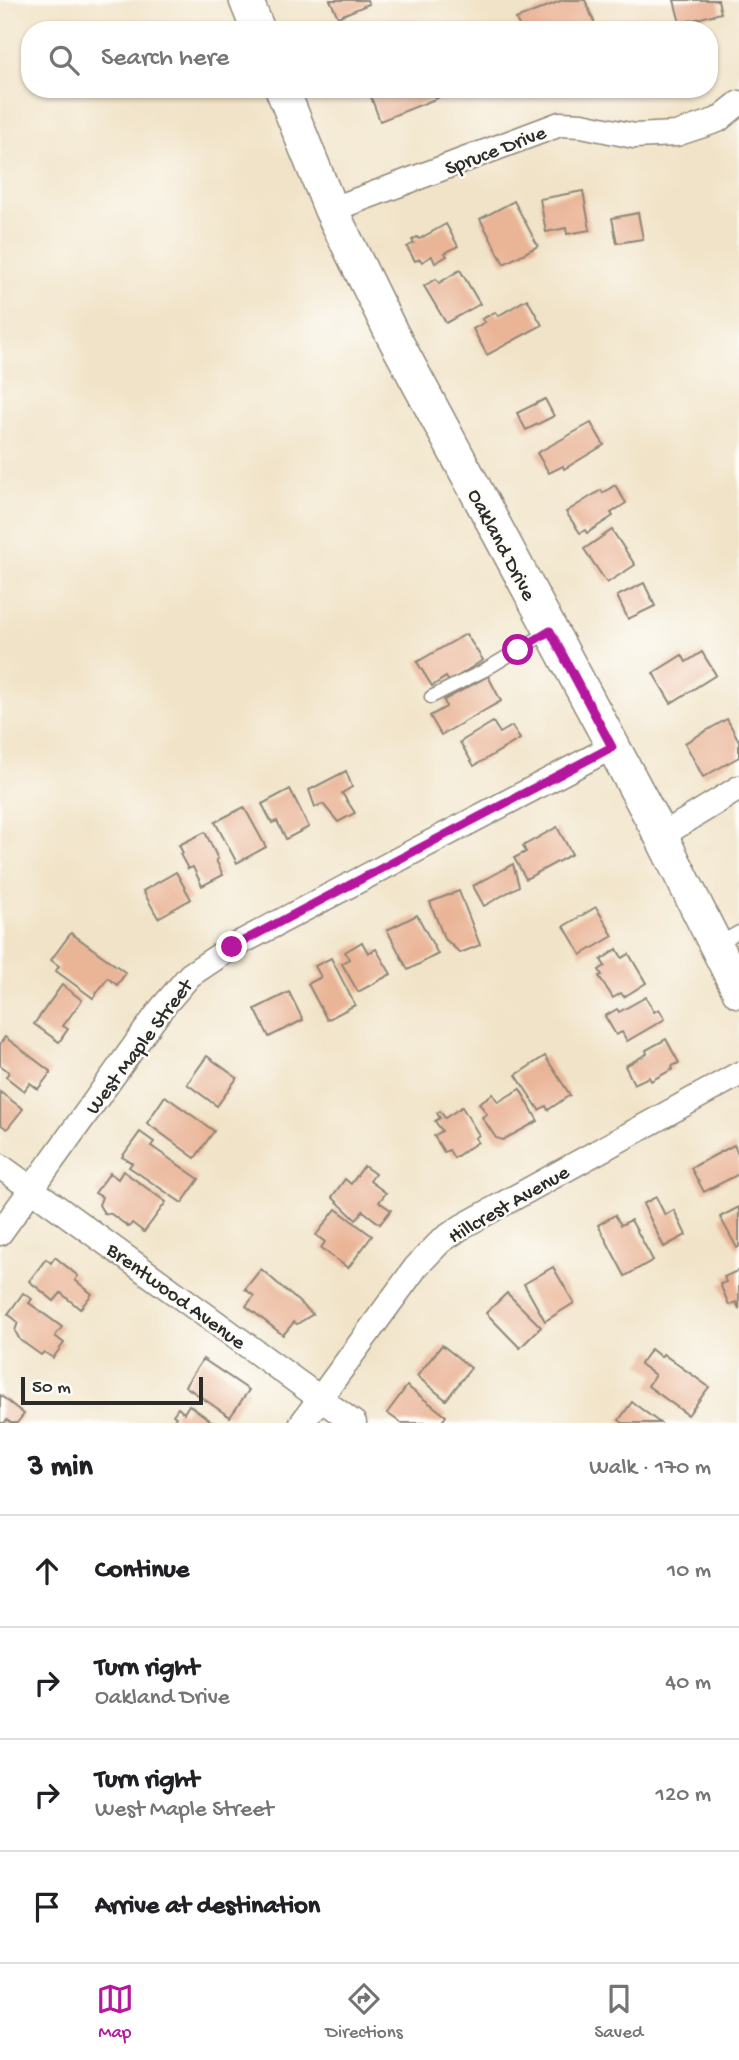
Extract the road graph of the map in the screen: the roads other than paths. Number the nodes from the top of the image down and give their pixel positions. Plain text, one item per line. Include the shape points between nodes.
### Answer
1 (246, 0) edge
2 (254, 21) edge
3 (286, 98) edge
4 (739, 103) edge
5 (331, 210) junction
6 (550, 631) junction
7 (431, 698) dead end
8 (612, 747) junction
9 (739, 788) edge
10 (661, 836) junction
11 (727, 939) edge
12 (739, 991) edge
13 (739, 1074) edge
14 (0, 1166) edge
15 (32, 1189) junction
16 (0, 1233) edge
17 (319, 1398) junction
18 (302, 1423) edge
19 (354, 1423) edge

1 - 2 main road
3 - 5 main road, Oakland Drive
4 - 5 street, Spruce Drive via 718,120 676,135 634,136 560,124
5 - 6 main road, Oakland Drive
6 - 7 lane
6 - 8 main road, Oakland Drive
8 - 10 main road, Oakland Drive
8 - 15 street, West Maple Street via 232,947 190,975
9 - 10 street
10 - 11 main road, Oakland Drive
11 - 12 main road, Oakland Drive
13 - 17 street, Hillcrest Avenue via 441,1241
14 - 15 street, Brentwood Avenue
15 - 16 street, West Maple Street
15 - 17 street, Brentwood Avenue
17 - 18 street, Hillcrest Avenue
17 - 19 street, Brentwood Avenue

